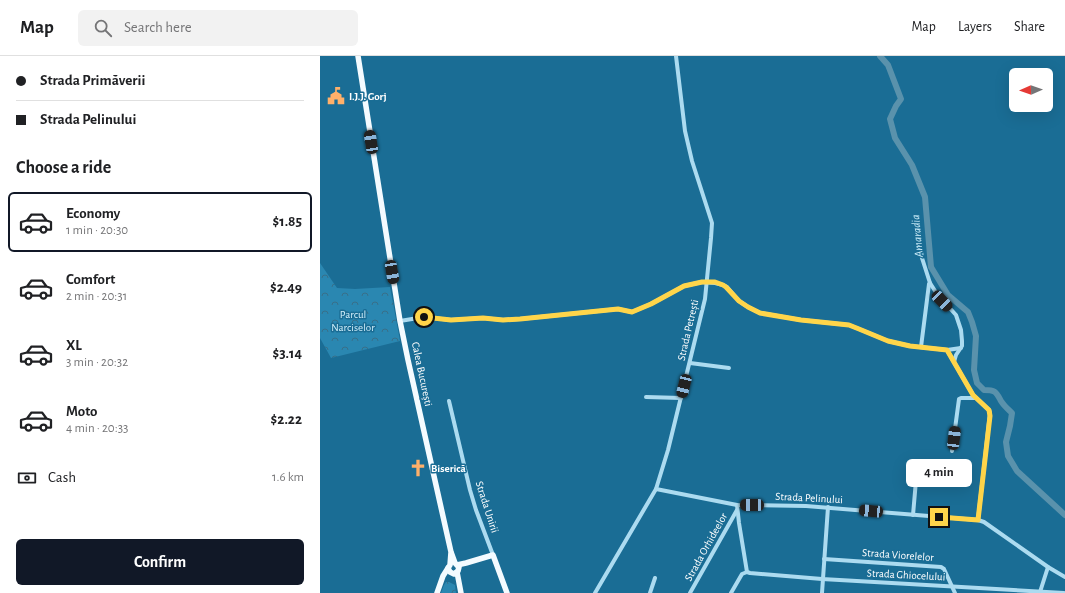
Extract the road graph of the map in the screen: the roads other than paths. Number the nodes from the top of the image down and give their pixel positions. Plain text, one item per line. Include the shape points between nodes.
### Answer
1 (358, 56) edge
2 (676, 56) edge
3 (916, 223) dead end
4 (707, 282) junction
5 (930, 282) junction
6 (400, 321) junction
7 (921, 348) junction
8 (961, 348) junction
9 (947, 350) junction
10 (954, 362) junction
11 (690, 363) junction
12 (729, 368) dead end
13 (646, 397) dead end
14 (681, 398) junction
15 (976, 398) junction
16 (449, 401) dead end
17 (952, 451) dead end
18 (917, 469) dead end
19 (656, 489) junction
20 (737, 505) junction
21 (828, 507) junction
22 (737, 510) junction
23 (913, 515) junction
24 (978, 520) junction
25 (493, 555) junction
26 (824, 559) junction
27 (1048, 567) junction
28 (454, 569) junction
29 (747, 572) junction
30 (1065, 577) edge
31 (655, 578) dead end
32 (822, 579) junction
33 (952, 586) junction
34 (438, 591) edge
35 (461, 591) edge
36 (1040, 592) junction
37 (507, 593) edge
38 (595, 593) edge
39 (650, 593) edge
40 (690, 593) edge
41 (731, 593) edge
42 (822, 593) edge
43 (955, 593) edge
44 (1064, 593) edge

1 - 6 main road, Calea București
2 - 4 street, Strada Petrești via 685,131 712,223
3 - 5 street via 922,258
4 - 6 street via 684,286 632,312 618,309 503,320 424,317
4 - 7 street via 723,285 739,301 760,313 849,325 888,341
4 - 11 street, Strada Petrești
5 - 7 street
5 - 8 street via 956,315 961,330
6 - 28 main road, Calea București
7 - 9 street
8 - 9 street
8 - 10 street
9 - 10 street
10 - 15 street
11 - 12 street
11 - 14 street, Strada Petrești
13 - 14 street
14 - 19 street, Strada Petrești
15 - 17 street via 958,399
15 - 24 street via 989,410 990,416
16 - 25 street, Strada Unirii via 469,488
18 - 23 street
19 - 20 street, Strada Pelinului
19 - 38 street, Strada Petrești
20 - 21 street, Strada Pelinului
20 - 22 street
21 - 23 street, Strada Pelinului
21 - 26 street
22 - 29 street
22 - 40 street, Strada Orhideelor
23 - 24 street, Strada Pelinului
24 - 27 street, Strada Pelinului
25 - 28 main road
25 - 37 main road, Strada Unirii
26 - 32 street
26 - 33 street, Strada Viorelelor via 941,567
27 - 30 street, Strada Pelinului
27 - 36 street
28 - 34 main road
28 - 35 main road, Calea București
29 - 32 street, Strada Ghiocelului
29 - 41 street via 742,574
31 - 39 street
32 - 33 street, Strada Ghiocelului
32 - 42 street
33 - 36 street, Strada Ghiocelului
33 - 43 street, Strada Viorelelor
36 - 44 street, Strada Ghiocelului

